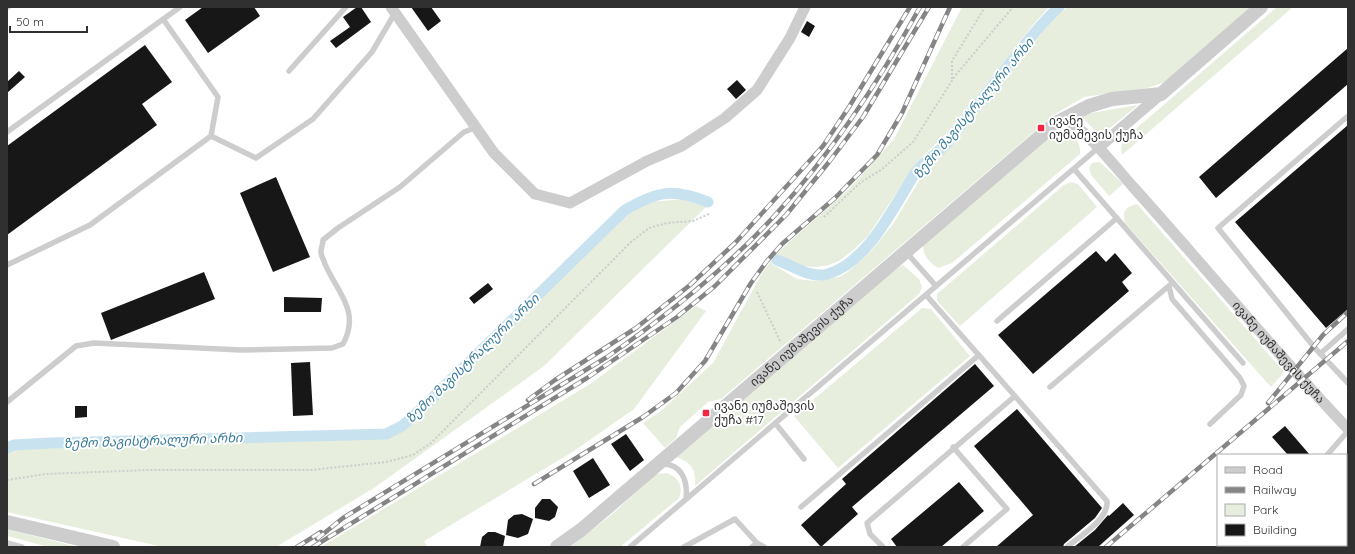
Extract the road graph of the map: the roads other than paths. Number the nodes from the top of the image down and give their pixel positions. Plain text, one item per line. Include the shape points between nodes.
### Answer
1 (180, 7) edge
2 (346, 7) edge
3 (806, 7) edge
4 (1261, 7) edge
5 (394, 9) edge
6 (163, 19) junction
7 (290, 71) dead end
8 (1161, 94) junction
9 (1348, 116) edge
10 (1063, 118) junction
11 (477, 127) junction
12 (7, 132) edge
13 (210, 136) junction
14 (1098, 148) junction
15 (1074, 169) junction
16 (1117, 218) junction
17 (905, 251) junction
18 (7, 265) edge
19 (1171, 284) junction
20 (936, 286) junction
21 (926, 295) junction
22 (997, 321) dead end
23 (1348, 329) edge
24 (1320, 354) junction
25 (979, 355) junction
26 (1243, 363) dead end
27 (1348, 383) edge
28 (1050, 387) dead end
29 (1015, 396) junction
30 (7, 402) edge
31 (776, 424) junction
32 (1210, 424) dead end
33 (1348, 430) edge
34 (953, 447) junction
35 (1328, 454) edge
36 (804, 459) dead end
37 (657, 464) junction
38 (686, 499) junction
39 (801, 507) dead end
40 (7, 522) edge
41 (757, 542) junction
42 (7, 543) edge
43 (22, 547) edge
44 (113, 547) edge
45 (557, 547) edge
46 (630, 547) edge
47 (684, 547) edge
48 (752, 547) edge
49 (764, 547) edge
50 (883, 547) edge
51 (963, 547) edge
52 (1067, 547) edge

1 - 6 lane
2 - 7 lane
3 - 11 street via 757,90 725,118 682,146 647,161 570,203 535,194 494,153
4 - 8 street
5 - 11 street
5 - 13 lane via 372,52 313,119 256,158
6 - 12 lane
6 - 13 lane via 218,96
8 - 10 street, ივანე იუმაშევის ქუჩა via 1112,99
8 - 14 street
9 - 24 lane via 1218,228
10 - 14 street, ივანე იუმაშევის ქუჩა via 1075,124
10 - 17 street, ივანე იუმაშევის ქუჩა
11 - 30 lane via 464,132 400,187 323,240 321,253 350,314 348,334 343,344 332,348 241,350 94,343 76,346
13 - 18 lane via 90,225
14 - 15 lane
14 - 33 street, ივანე იუმაშევის ქუჩა
15 - 16 lane
15 - 20 lane
16 - 19 lane
16 - 22 lane
17 - 20 lane
17 - 37 street, ივანე იუმაშევის ქუჩა
19 - 26 lane
19 - 28 lane
19 - 32 lane via 1172,299 1240,378 1244,386 1241,395
20 - 21 lane
21 - 25 lane
21 - 31 lane
23 - 24 lane
24 - 27 lane
25 - 29 lane
25 - 39 lane
29 - 34 lane
29 - 52 lane via 1107,501 1108,507 1104,516
31 - 36 lane
31 - 38 lane
33 - 35 lane
34 - 50 lane via 867,523 870,534
34 - 51 lane via 1007,508
37 - 38 lane via 672,465 683,474 687,489
37 - 45 street, ივანე იუმაშევის ქუჩა via 581,530
38 - 46 lane
40 - 44 street
41 - 47 lane via 734,519
41 - 48 lane
41 - 49 lane
42 - 43 lane

